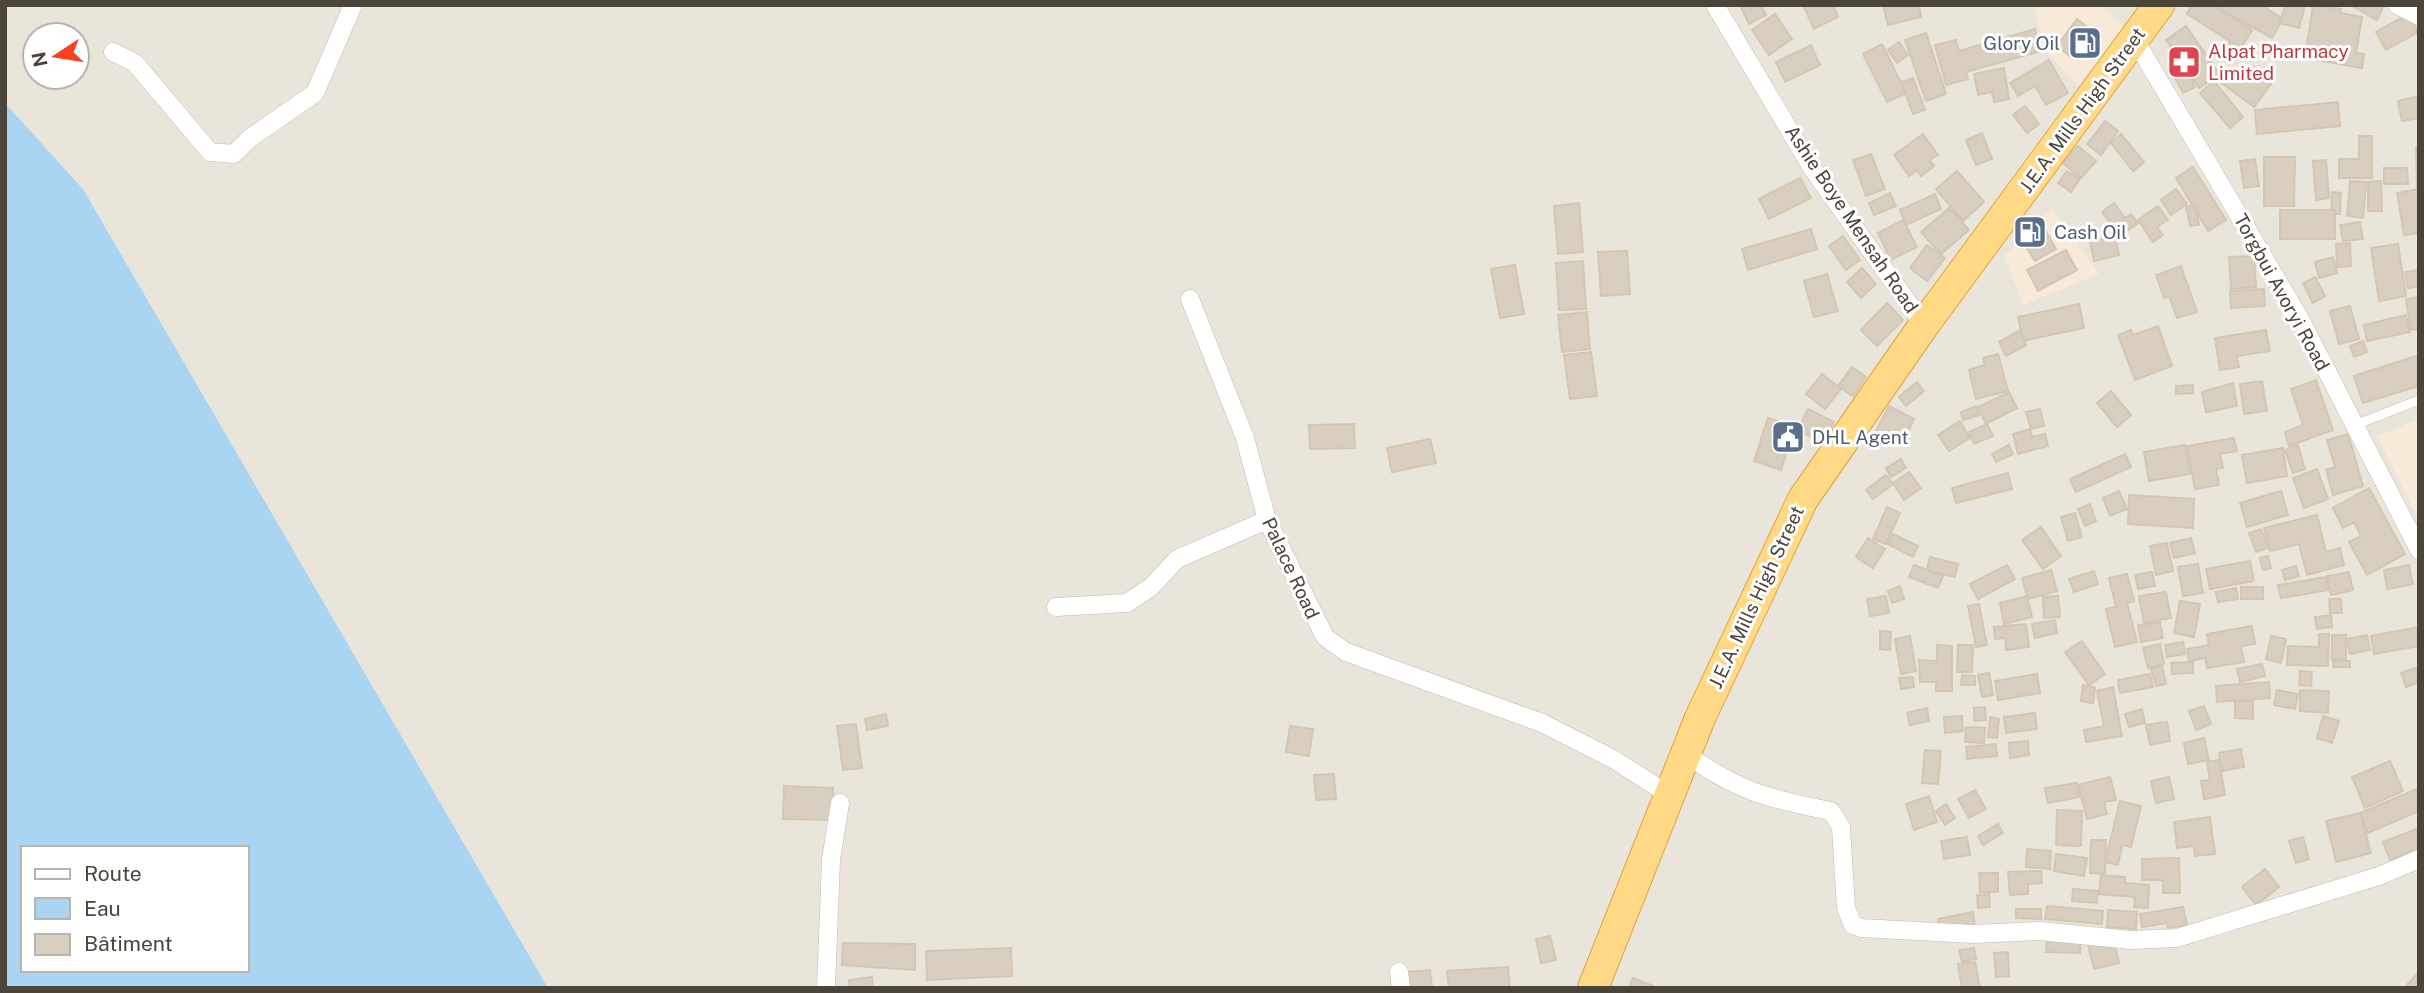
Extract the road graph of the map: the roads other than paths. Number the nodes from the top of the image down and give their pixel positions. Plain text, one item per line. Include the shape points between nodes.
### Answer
1 (353, 5) edge
2 (1716, 5) edge
3 (2159, 5) edge
4 (2398, 5) edge
5 (2419, 16) edge
6 (2135, 40) junction
7 (113, 52) dead end
8 (1190, 299) dead end
9 (1924, 325) junction
10 (2419, 400) edge
11 (2355, 425) junction
12 (1267, 520) junction
13 (2419, 550) edge
14 (1056, 607) dead end
15 (1685, 753) junction
16 (1668, 794) junction
17 (840, 803) dead end
18 (2419, 859) edge
19 (826, 988) edge
20 (1592, 988) edge

1 - 7 street via 315,93 234,154 210,152 135,63
2 - 9 street, Ashie Boye Mensah Road via 1812,169
3 - 6 highway, J.E.A. Mills High Street
4 - 5 street
6 - 9 highway, J.E.A. Mills High Street
6 - 11 street, Torgbui Avoryi Road via 2299,317
8 - 12 street, Palace Road via 1245,438
9 - 15 highway, J.E.A. Mills High Street via 1803,499
10 - 11 lane
11 - 13 street, Torgbui Avoryi Road
12 - 14 street via 1177,559 1151,587 1127,603
12 - 16 street, Palace Road via 1325,637 1346,652 1542,723 1614,758
15 - 16 highway, J.E.A. Mills High Street
15 - 18 street via 1733,786 1831,811 1837,817 1846,908 1853,925 1861,928 2177,938 2379,876
16 - 20 highway, J.E.A. Mills High Street
17 - 19 street via 831,860

